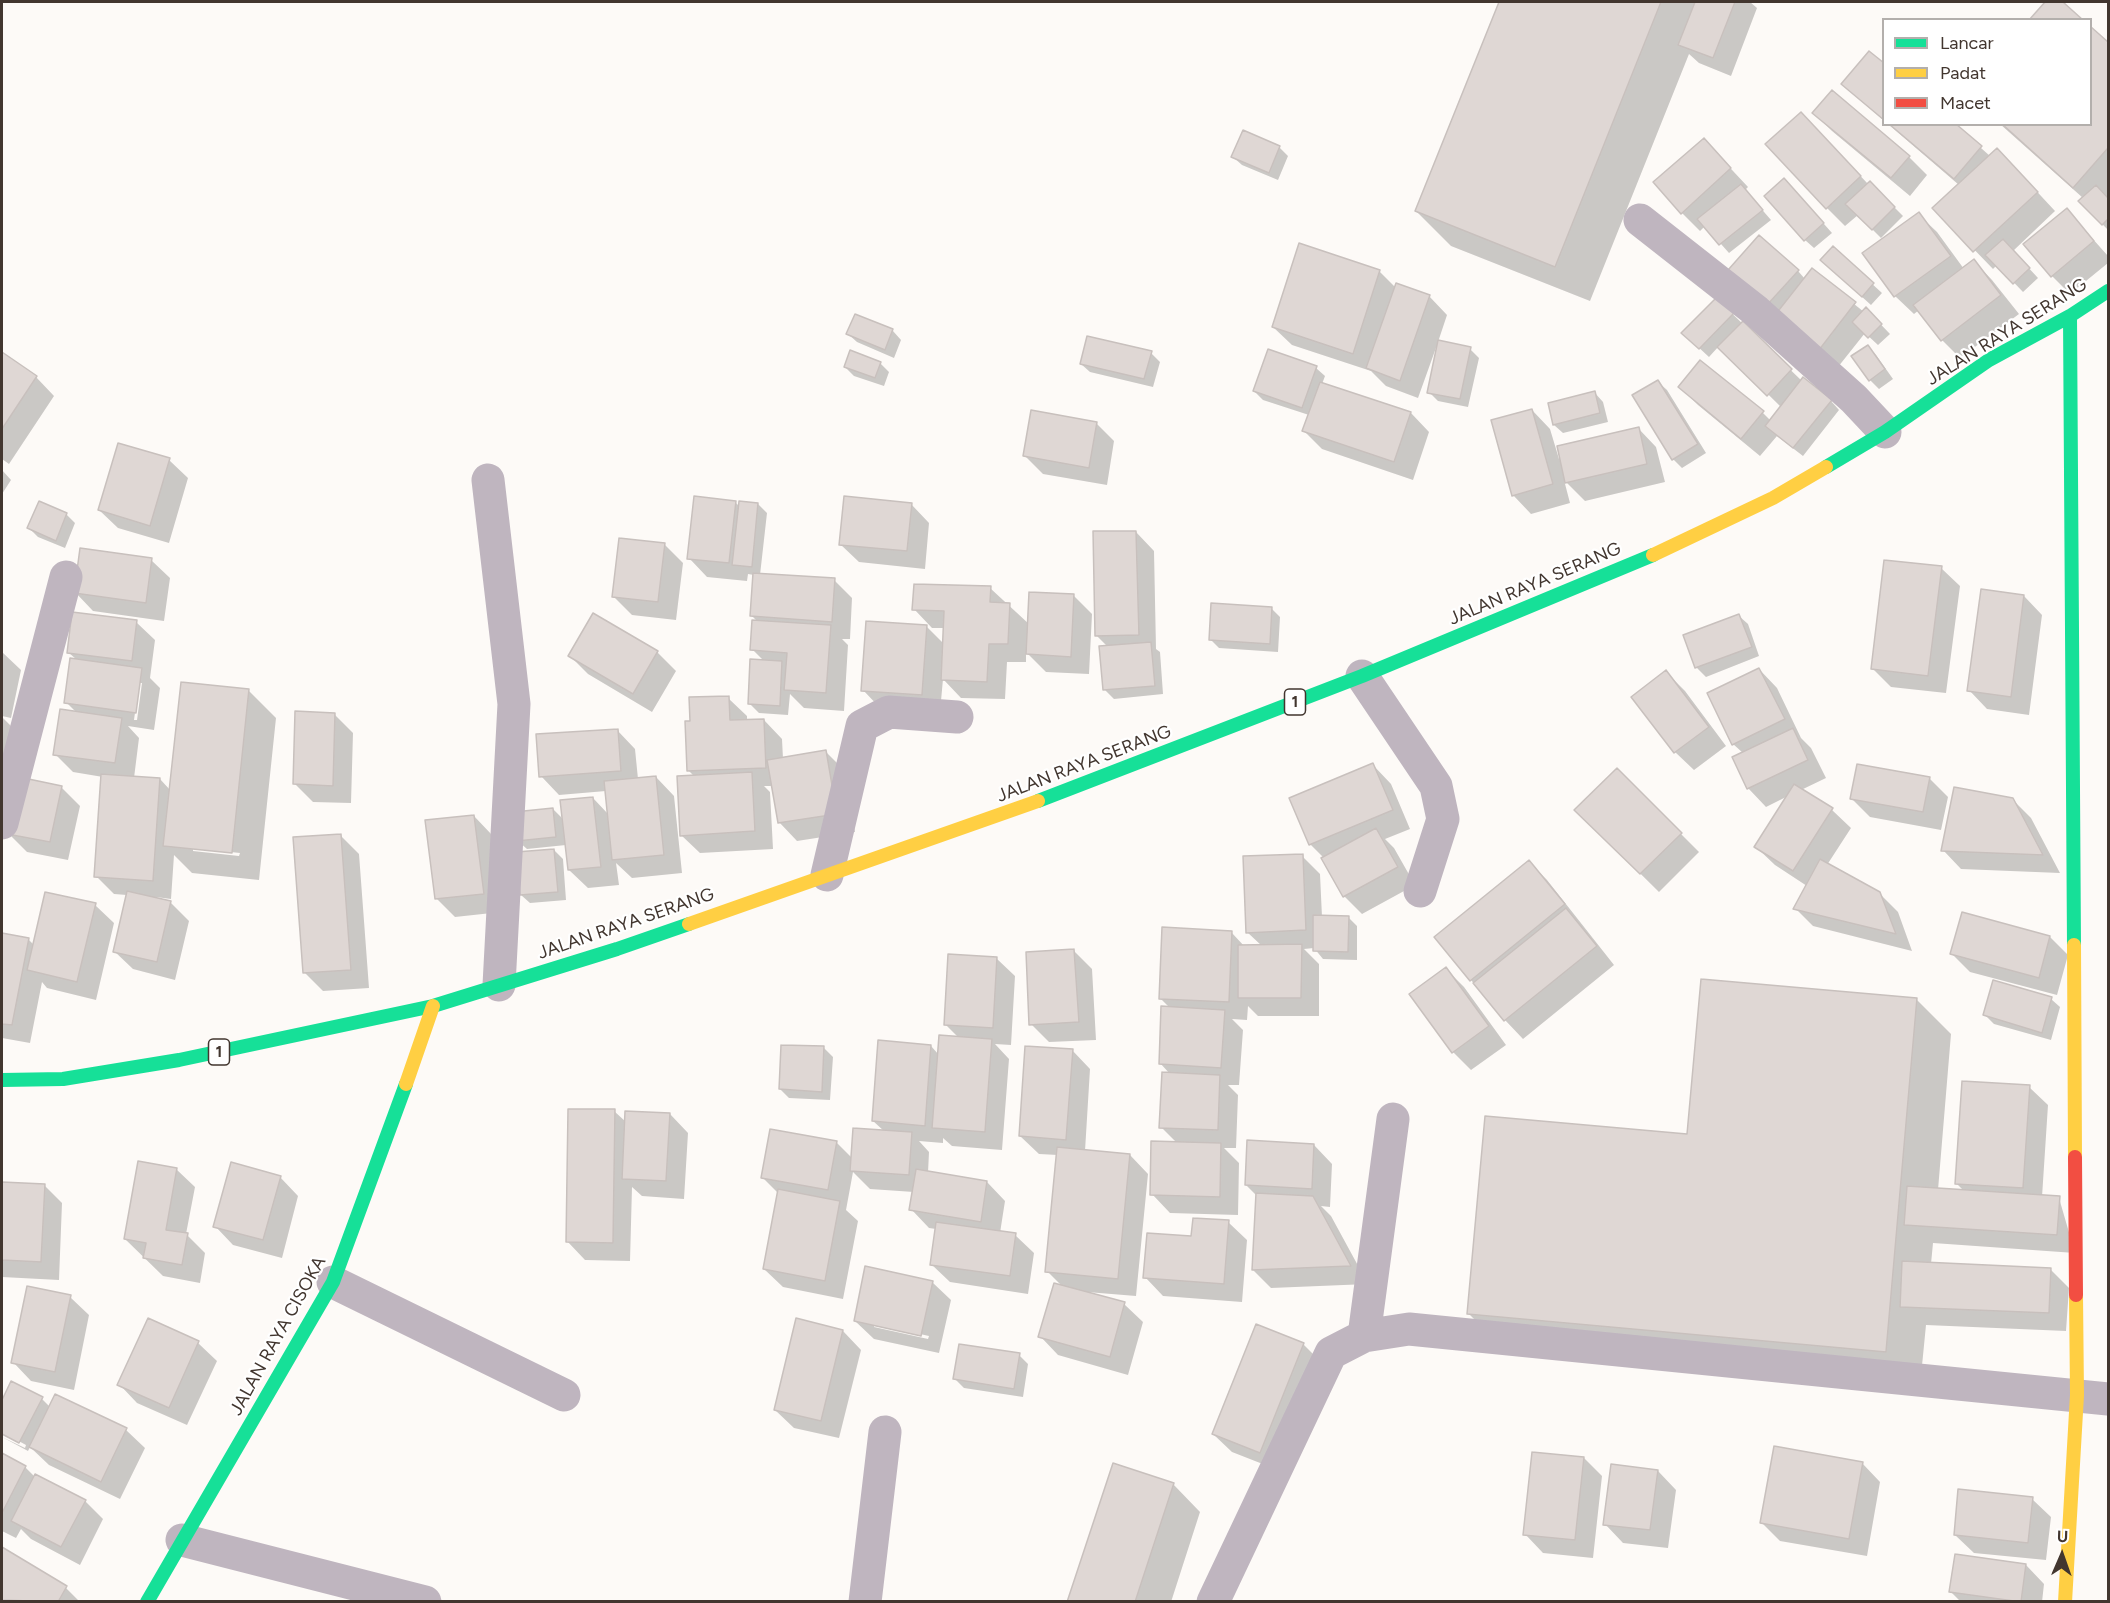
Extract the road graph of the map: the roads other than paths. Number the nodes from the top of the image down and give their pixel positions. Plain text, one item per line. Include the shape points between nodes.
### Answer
1 (1640, 220) dead end
2 (2109, 291) edge
3 (2070, 316) junction
4 (1885, 432) junction
5 (488, 480) dead end
6 (66, 577) dead end
7 (1362, 676) junction
8 (957, 717) dead end
9 (2, 823) edge
10 (827, 875) junction
11 (1420, 891) dead end
12 (499, 985) junction
13 (433, 1006) junction
14 (2, 1080) edge
15 (1393, 1119) dead end
16 (333, 1282) junction
17 (1364, 1336) junction
18 (564, 1395) dead end
19 (2093, 1397) edge
20 (885, 1432) dead end
21 (182, 1540) junction
22 (147, 1602) edge
23 (425, 1602) edge
24 (865, 1602) edge
25 (1213, 1602) edge
26 (2065, 1602) edge

1 - 4 street via 1756,311
2 - 3 main road, JALAN RAYA SERANG / 1
3 - 4 main road, JALAN RAYA SERANG / 1 via 1989,360
3 - 19 main road
4 - 7 main road, JALAN RAYA SERANG / 1 via 1773,498 1648,557
5 - 12 street via 514,704
6 - 9 street
7 - 10 main road, JALAN RAYA SERANG / 1 via 1018,809
7 - 11 street via 1436,786 1443,819
8 - 10 street via 889,712 862,726
10 - 12 main road, JALAN RAYA SERANG / 1 via 617,949
12 - 13 main road, JALAN RAYA SERANG / 1
13 - 14 main road, JALAN RAYA SERANG / 1 via 179,1060 63,1079
13 - 16 main road, JALAN RAYA CISOKA
15 - 17 street
16 - 18 street
16 - 21 main road, JALAN RAYA CISOKA
17 - 19 street via 1409,1329
17 - 25 street via 1331,1353
19 - 26 main road
20 - 24 street
21 - 22 main road, JALAN RAYA CISOKA
21 - 23 street

